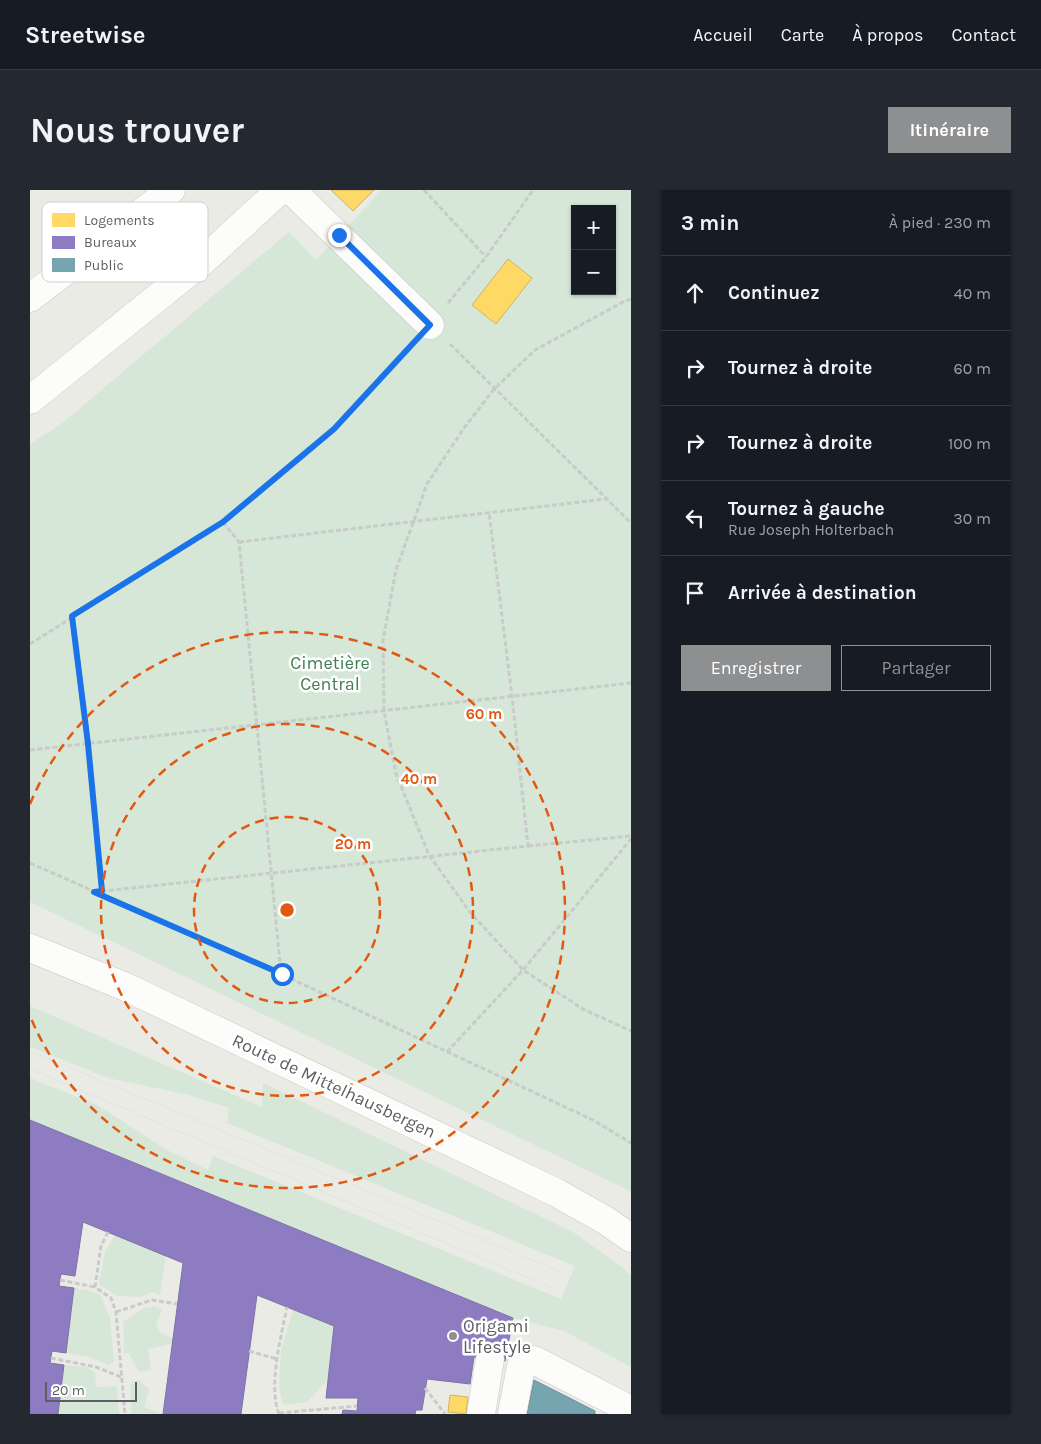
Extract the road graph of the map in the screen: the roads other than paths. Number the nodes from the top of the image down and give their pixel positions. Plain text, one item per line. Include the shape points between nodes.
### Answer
1 (171, 190) edge
2 (280, 190) edge
3 (291, 190) edge
4 (155, 202) edge
5 (208, 256) edge
6 (51, 282) edge
7 (177, 282) edge
8 (30, 298) edge
9 (430, 325) road end
10 (30, 400) edge
11 (30, 948) edge
12 (631, 1238) edge
13 (490, 1359) dead end
14 (631, 1410) edge
15 (481, 1414) edge
16 (512, 1414) edge

1 - 4 street
2 - 5 street
3 - 9 street
6 - 8 street
7 - 10 street
11 - 12 street, Route de Mittelhausbergen via 126,988 555,1192 598,1215
13 - 15 street
14 - 16 street via 534,1360 521,1366

